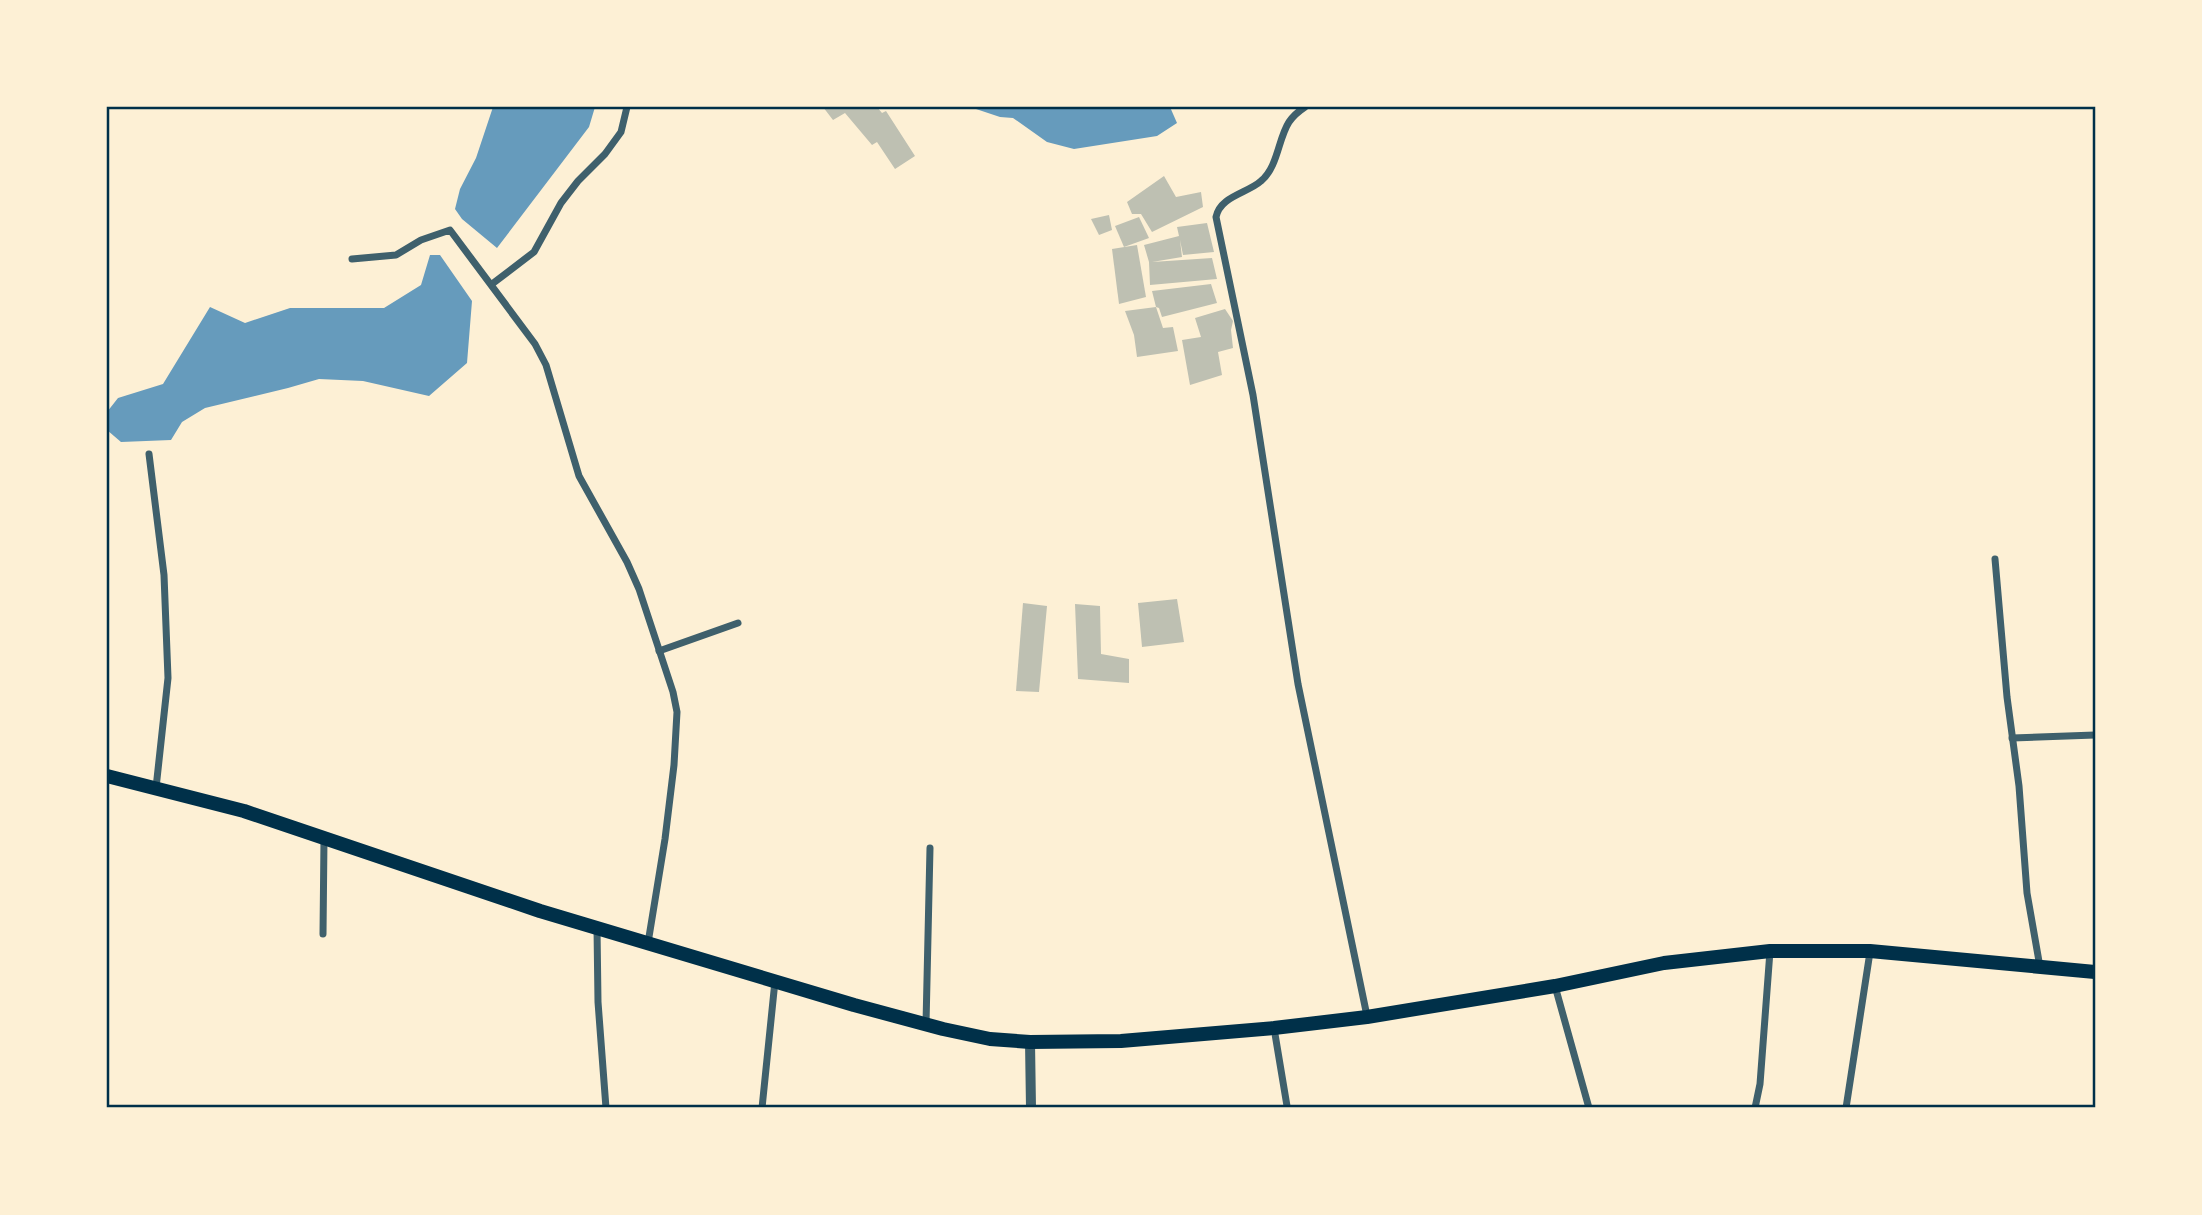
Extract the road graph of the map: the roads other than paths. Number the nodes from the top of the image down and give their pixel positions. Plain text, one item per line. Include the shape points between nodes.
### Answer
1 (627, 107) edge
2 (1305, 107) edge
3 (352, 259) dead end
4 (492, 284) junction
5 (149, 454) dead end
6 (1995, 559) dead end
7 (737, 623) dead end
8 (659, 651) junction
9 (2095, 735) edge
10 (2012, 738) junction
11 (107, 776) edge
12 (156, 788) junction
13 (324, 838) junction
14 (930, 848) dead end
15 (597, 928) junction
16 (323, 934) dead end
17 (648, 943) junction
18 (1770, 951) junction
19 (1870, 951) junction
20 (2040, 968) junction
21 (2095, 972) edge
22 (775, 981) junction
23 (1555, 986) junction
24 (1367, 1017) junction
25 (926, 1025) junction
26 (1274, 1028) junction
27 (1030, 1042) junction
28 (1287, 1106) dead end
29 (606, 1108) edge
30 (762, 1108) edge
31 (1031, 1108) edge
32 (1588, 1108) edge
33 (1755, 1108) edge
34 (1846, 1108) edge

1 - 4 street via 621,132 561,203 534,252
2 - 24 street via 1289,122 1265,176 1222,205 1216,216 1253,396 1298,684
3 - 4 street via 396,255 450,230
4 - 8 street via 546,365 579,476 631,571
5 - 12 street via 164,575 168,677
6 - 10 street
7 - 8 street
8 - 17 street via 677,712 665,839
9 - 10 street
10 - 20 street via 2027,893
11 - 12 main road
12 - 13 main road
13 - 15 main road
13 - 16 street
14 - 25 street
15 - 17 main road
15 - 29 street
17 - 22 main road
18 - 19 main road
18 - 23 main road via 1664,963
18 - 33 street
19 - 20 main road
19 - 34 street
20 - 21 main road
22 - 25 main road
22 - 30 street
23 - 24 main road
23 - 32 street
24 - 26 main road
25 - 27 main road
26 - 27 main road via 1121,1041
26 - 28 street
27 - 31 street

